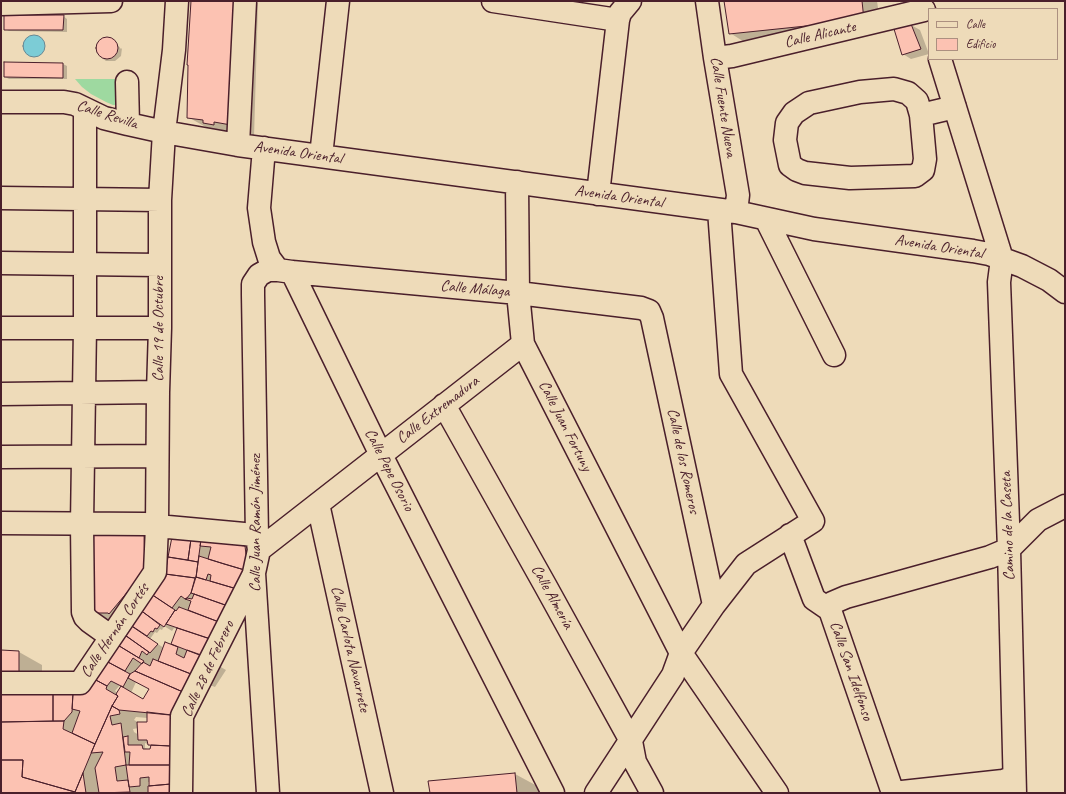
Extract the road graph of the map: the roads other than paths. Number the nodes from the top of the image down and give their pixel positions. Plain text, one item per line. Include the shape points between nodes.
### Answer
1 (111, 1) edge
2 (177, 1) edge
3 (245, 1) edge
4 (338, 1) edge
5 (493, 1) edge
6 (630, 1) edge
7 (708, 1) edge
8 (1, 4) edge
9 (925, 12) edge
10 (618, 20) junction
11 (715, 58) junction
12 (940, 60) edge
13 (127, 82) dead end
14 (1, 102) edge
15 (955, 107) junction
16 (85, 109) junction
17 (921, 115) junction
18 (128, 124) junction
19 (164, 132) junction
20 (238, 145) junction
21 (264, 148) junction
22 (321, 156) junction
23 (517, 182) junction
24 (598, 194) junction
25 (1, 198) edge
26 (85, 199) junction
27 (160, 200) junction
28 (727, 211) junction
29 (766, 218) junction
30 (1002, 259) junction
31 (1, 263) edge
32 (85, 265) junction
33 (159, 265) junction
34 (285, 271) junction
35 (1065, 292) edge
36 (518, 293) junction
37 (652, 318) joint
38 (85, 327) junction
39 (1, 328) edge
40 (160, 328) junction
41 (523, 344) junction
42 (834, 355) dead end
43 (158, 392) junction
44 (84, 393) junction
45 (1, 394) edge
46 (444, 405) junction
47 (381, 455) junction
48 (157, 456) junction
49 (1, 457) edge
50 (83, 457) junction
51 (318, 504) junction
52 (1065, 506) edge
53 (1, 523) edge
54 (82, 524) junction
55 (157, 526) junction
56 (790, 535) junction
57 (258, 543) junction
58 (1009, 549) junction
59 (254, 573) junction
60 (714, 605) junction
61 (830, 610) junction
62 (110, 636) junction
63 (681, 652) junction
64 (1, 683) edge
65 (631, 741) junction
66 (1015, 785) edge
67 (181, 793) edge
68 (268, 793) edge
69 (382, 793) edge
70 (553, 793) edge
71 (596, 793) edge
72 (652, 793) edge
73 (777, 793) edge
74 (893, 793) edge

1 - 8 street
2 - 19 street, Calle 19 de Octubre
3 - 20 street
4 - 22 street
5 - 10 street
6 - 10 street via 620,13
7 - 11 street, Calle Fuente Nueva
9 - 11 street, Calle Alicante
10 - 24 street
11 - 28 street, Calle Fuente Nueva via 738,195
12 - 15 street
13 - 18 street
14 - 16 street, Calle Revilla via 64,102
15 - 17 street
15 - 30 street
16 - 18 street, Calle Revilla via 104,118
16 - 26 street
17 - 17 street via 916,101 908,93 894,89 860,92 809,103 794,113 787,122 785,140 790,165 805,172 850,178 915,176 923,170 925,159
18 - 19 street, Calle Revilla
19 - 20 street, Avenida Oriental
19 - 27 street, Calle 19 de Octubre
20 - 21 street, Avenida Oriental
21 - 22 street, Avenida Oriental
21 - 34 street, Calle Pepe Osorio via 259,208 264,242 269,258
22 - 23 street, Avenida Oriental
23 - 24 street, Avenida Oriental
23 - 36 street, Calle Juan Fortuny
24 - 28 street, Avenida Oriental
25 - 26 street
26 - 27 street
26 - 32 street
27 - 33 street, Calle 19 de Octubre
28 - 29 street, Avenida Oriental
28 - 56 street, Calle Fuente Nueva via 731,374 813,521
29 - 30 street, Avenida Oriental via 814,229 974,251
29 - 42 street
30 - 35 street, Avenida Oriental via 1037,273
30 - 58 street, Camino de la Caseta via 999,282
31 - 32 street
32 - 33 street
32 - 38 street
33 - 40 street, Calle 19 de Octubre
34 - 36 street, Calle Málaga
34 - 47 street, Calle Pepe Osorio
34 - 57 street, Calle Juan Ramón Jiménez via 268,270 259,275 252,294
36 - 37 street, Calle Málaga via 641,308 649,311
36 - 41 street, Calle Juan Fortuny
37 - 60 street, Calle de los Romeros
38 - 39 street
38 - 40 street
38 - 44 street
40 - 43 street, Calle 19 de Octubre
41 - 46 street, Calle Extremadura
41 - 63 street, Calle Juan Fortuny
43 - 44 street
43 - 48 street, Calle 19 de Octubre
44 - 45 street
44 - 50 street
46 - 47 street, Calle Extremadura
46 - 65 street, Calle Almería
47 - 51 street, Calle Extremadura
47 - 70 street, Calle Pepe Osorio
48 - 50 street
48 - 55 street, Calle 19 de Octubre
49 - 50 street
50 - 54 street
51 - 57 street, Calle Extremadura
51 - 69 street, Calle Carlota Navarrete
52 - 58 street via 1038,520
53 - 54 street
54 - 55 street
54 - 62 street via 83,612 89,621
55 - 57 street via 244,534
55 - 62 street, Calle Hernán Cortés via 155,572
56 - 60 street via 746,564
56 - 61 street, Calle San Idelfonso via 814,599
57 - 59 street, Calle Juan Ramón Jiménez
58 - 61 street via 990,557 832,602
58 - 66 street, Camino de la Caseta
59 - 67 street, Calle 28 de Febrero via 182,716
59 - 68 street, Calle Juan Ramón Jiménez
60 - 63 street
61 - 74 street, Calle San Idelfonso
62 - 64 street, Calle Hernán Cortés via 80,682
63 - 65 street via 673,676
63 - 73 street, Calle Juan Fortuny
65 - 71 street
65 - 72 street, Calle Almería via 635,762
66 - 74 street via 1003,781

